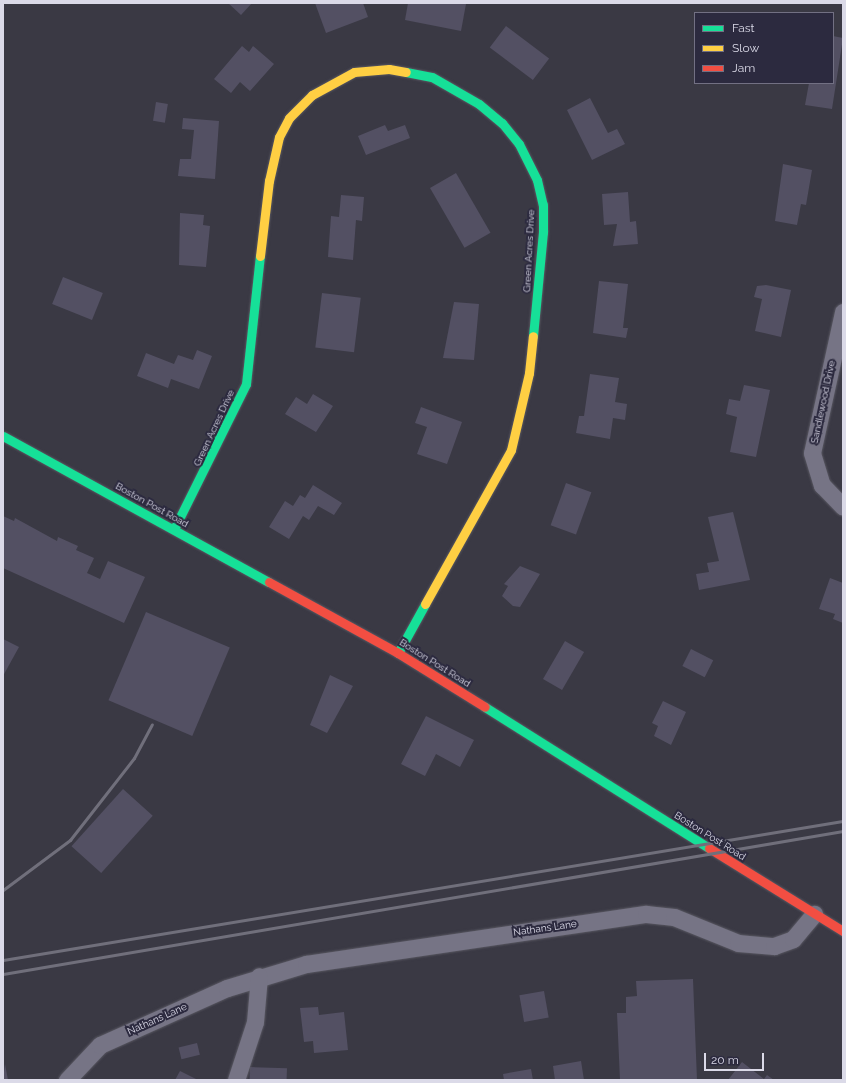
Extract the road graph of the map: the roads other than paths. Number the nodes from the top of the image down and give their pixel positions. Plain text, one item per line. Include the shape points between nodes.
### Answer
1 (843, 312) edge
2 (3, 436) edge
3 (843, 507) edge
4 (174, 530) junction
5 (398, 652) junction
6 (814, 914) junction
7 (843, 931) edge
8 (259, 976) junction
9 (67, 1080) edge
10 (236, 1080) edge

1 - 3 street, Sandlewood Drive via 812,453 822,485
2 - 4 street, Boston Post Road
4 - 5 street, Boston Post Road
4 - 5 street, Green Acres Drive via 246,384 268,181 279,137 289,118 312,95 354,72 389,69 432,77 479,104 502,123 519,144 537,180 543,232 529,373 511,450
5 - 6 street, Boston Post Road
6 - 7 street, Boston Post Road
6 - 8 street, Nathans Lane via 793,939 774,946 738,944 674,917 646,914 362,954
8 - 9 street, Nathans Lane via 100,1045
8 - 10 street via 255,1022

